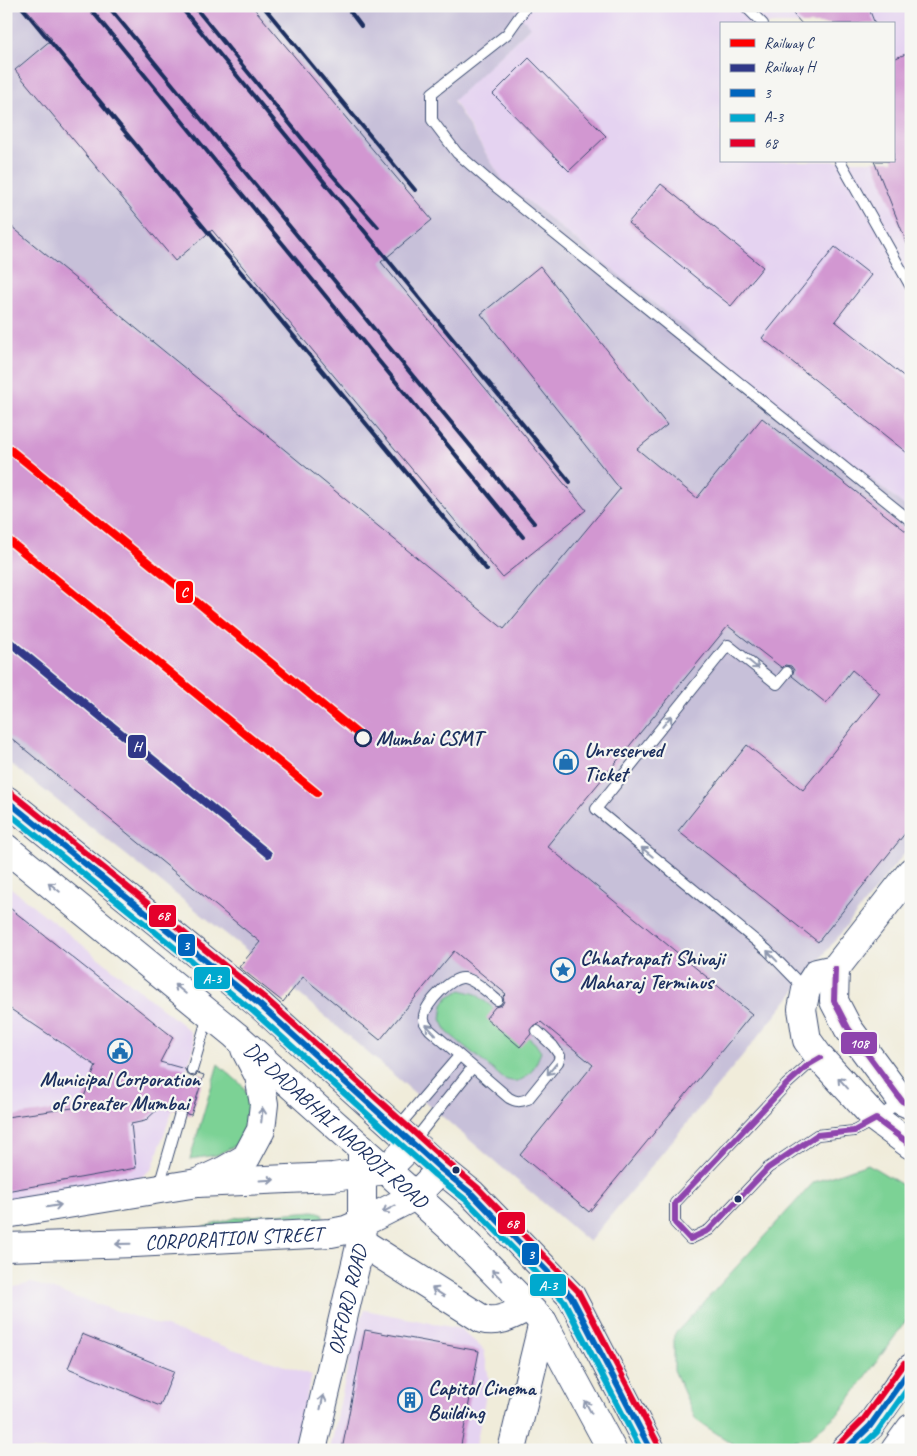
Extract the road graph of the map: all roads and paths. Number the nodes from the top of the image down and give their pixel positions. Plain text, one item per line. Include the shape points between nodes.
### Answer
1 (520, 6) edge
2 (745, 6) edge
3 (761, 22) edge
4 (841, 162) edge
5 (911, 287) edge
6 (911, 521) edge
7 (787, 672) dead end
8 (6, 800) edge
9 (6, 848) edge
10 (911, 872) edge
11 (835, 970) junction
12 (806, 990) junction
13 (496, 1000) dead end
14 (209, 1013) junction
15 (537, 1031) dead end
16 (235, 1035) junction
17 (459, 1056) junction
18 (820, 1058) junction
19 (472, 1068) junction
20 (192, 1070) dead end
21 (906, 1103) edge
22 (180, 1113) dead end
23 (876, 1119) junction
24 (405, 1136) junction
25 (911, 1145) edge
26 (370, 1164) junction
27 (440, 1169) junction
28 (198, 1183) junction
29 (158, 1189) junction
30 (415, 1196) junction
31 (6, 1214) edge
32 (362, 1233) junction
33 (6, 1247) edge
34 (536, 1315) junction
35 (911, 1368) edge
36 (911, 1428) edge
37 (312, 1450) edge
38 (512, 1450) edge
39 (612, 1450) edge
40 (650, 1450) edge
41 (845, 1450) edge
42 (895, 1450) edge

1 - 6 lane via 524,10 507,34 432,92 432,120 457,153
2 - 3 lane
4 - 5 lane
12 -> 7 lane via 766,950 596,810 728,645 777,684
8 - 24 main road, DR DADABHAI NAOROJI ROAD via 260,1005
14 -> 9 main road, DR DADABHAI NAOROJI ROAD
10 - 11 main road
11 - 12 main road via 818,973
11 - 21 main road via 834,1001 848,1028
12 - 18 main road via 802,1009 808,1040
17 -> 13 lane via 424,1022 429,1004 449,984 464,978
14 - 16 main road, DR DADABHAI NAOROJI ROAD
14 - 20 lane
15 -> 19 lane via 560,1056 528,1099 521,1102 508,1098
16 - 26 main road, DR DADABHAI NAOROJI ROAD
28 -> 16 main road via 246,1158 261,1130 264,1104 259,1076
17 - 19 lane
17 - 24 lane
23 -> 18 main road
18 - 23 lane via 808,1064 786,1086 675,1203 675,1223 690,1239 709,1230 768,1168 818,1135 854,1131
19 - 24 lane
21 - 23 lane
22 - 29 lane
23 - 25 main road
24 - 26 main road
24 - 27 main road, DR DADABHAI NAOROJI ROAD
28 -> 26 main road via 332,1176
26 - 30 main road, DR DADABHAI NAOROJI ROAD
26 - 32 main road, OXFORD ROAD
27 - 30 main road, CORPORATION STREET
27 - 40 main road, DR DADABHAI NAOROJI ROAD via 472,1194 572,1296
28 - 29 main road
31 -> 29 main road
30 -> 32 main road, CORPORATION STREET
34 -> 30 main road, DR DADABHAI NAOROJI ROAD
32 -> 33 main road, CORPORATION STREET via 346,1230
34 -> 32 main road via 482,1319
37 -> 32 main road, OXFORD ROAD
34 - 38 main road
39 -> 34 main road, DR DADABHAI NAOROJI ROAD
35 - 41 main road via 870,1426
36 - 42 main road

